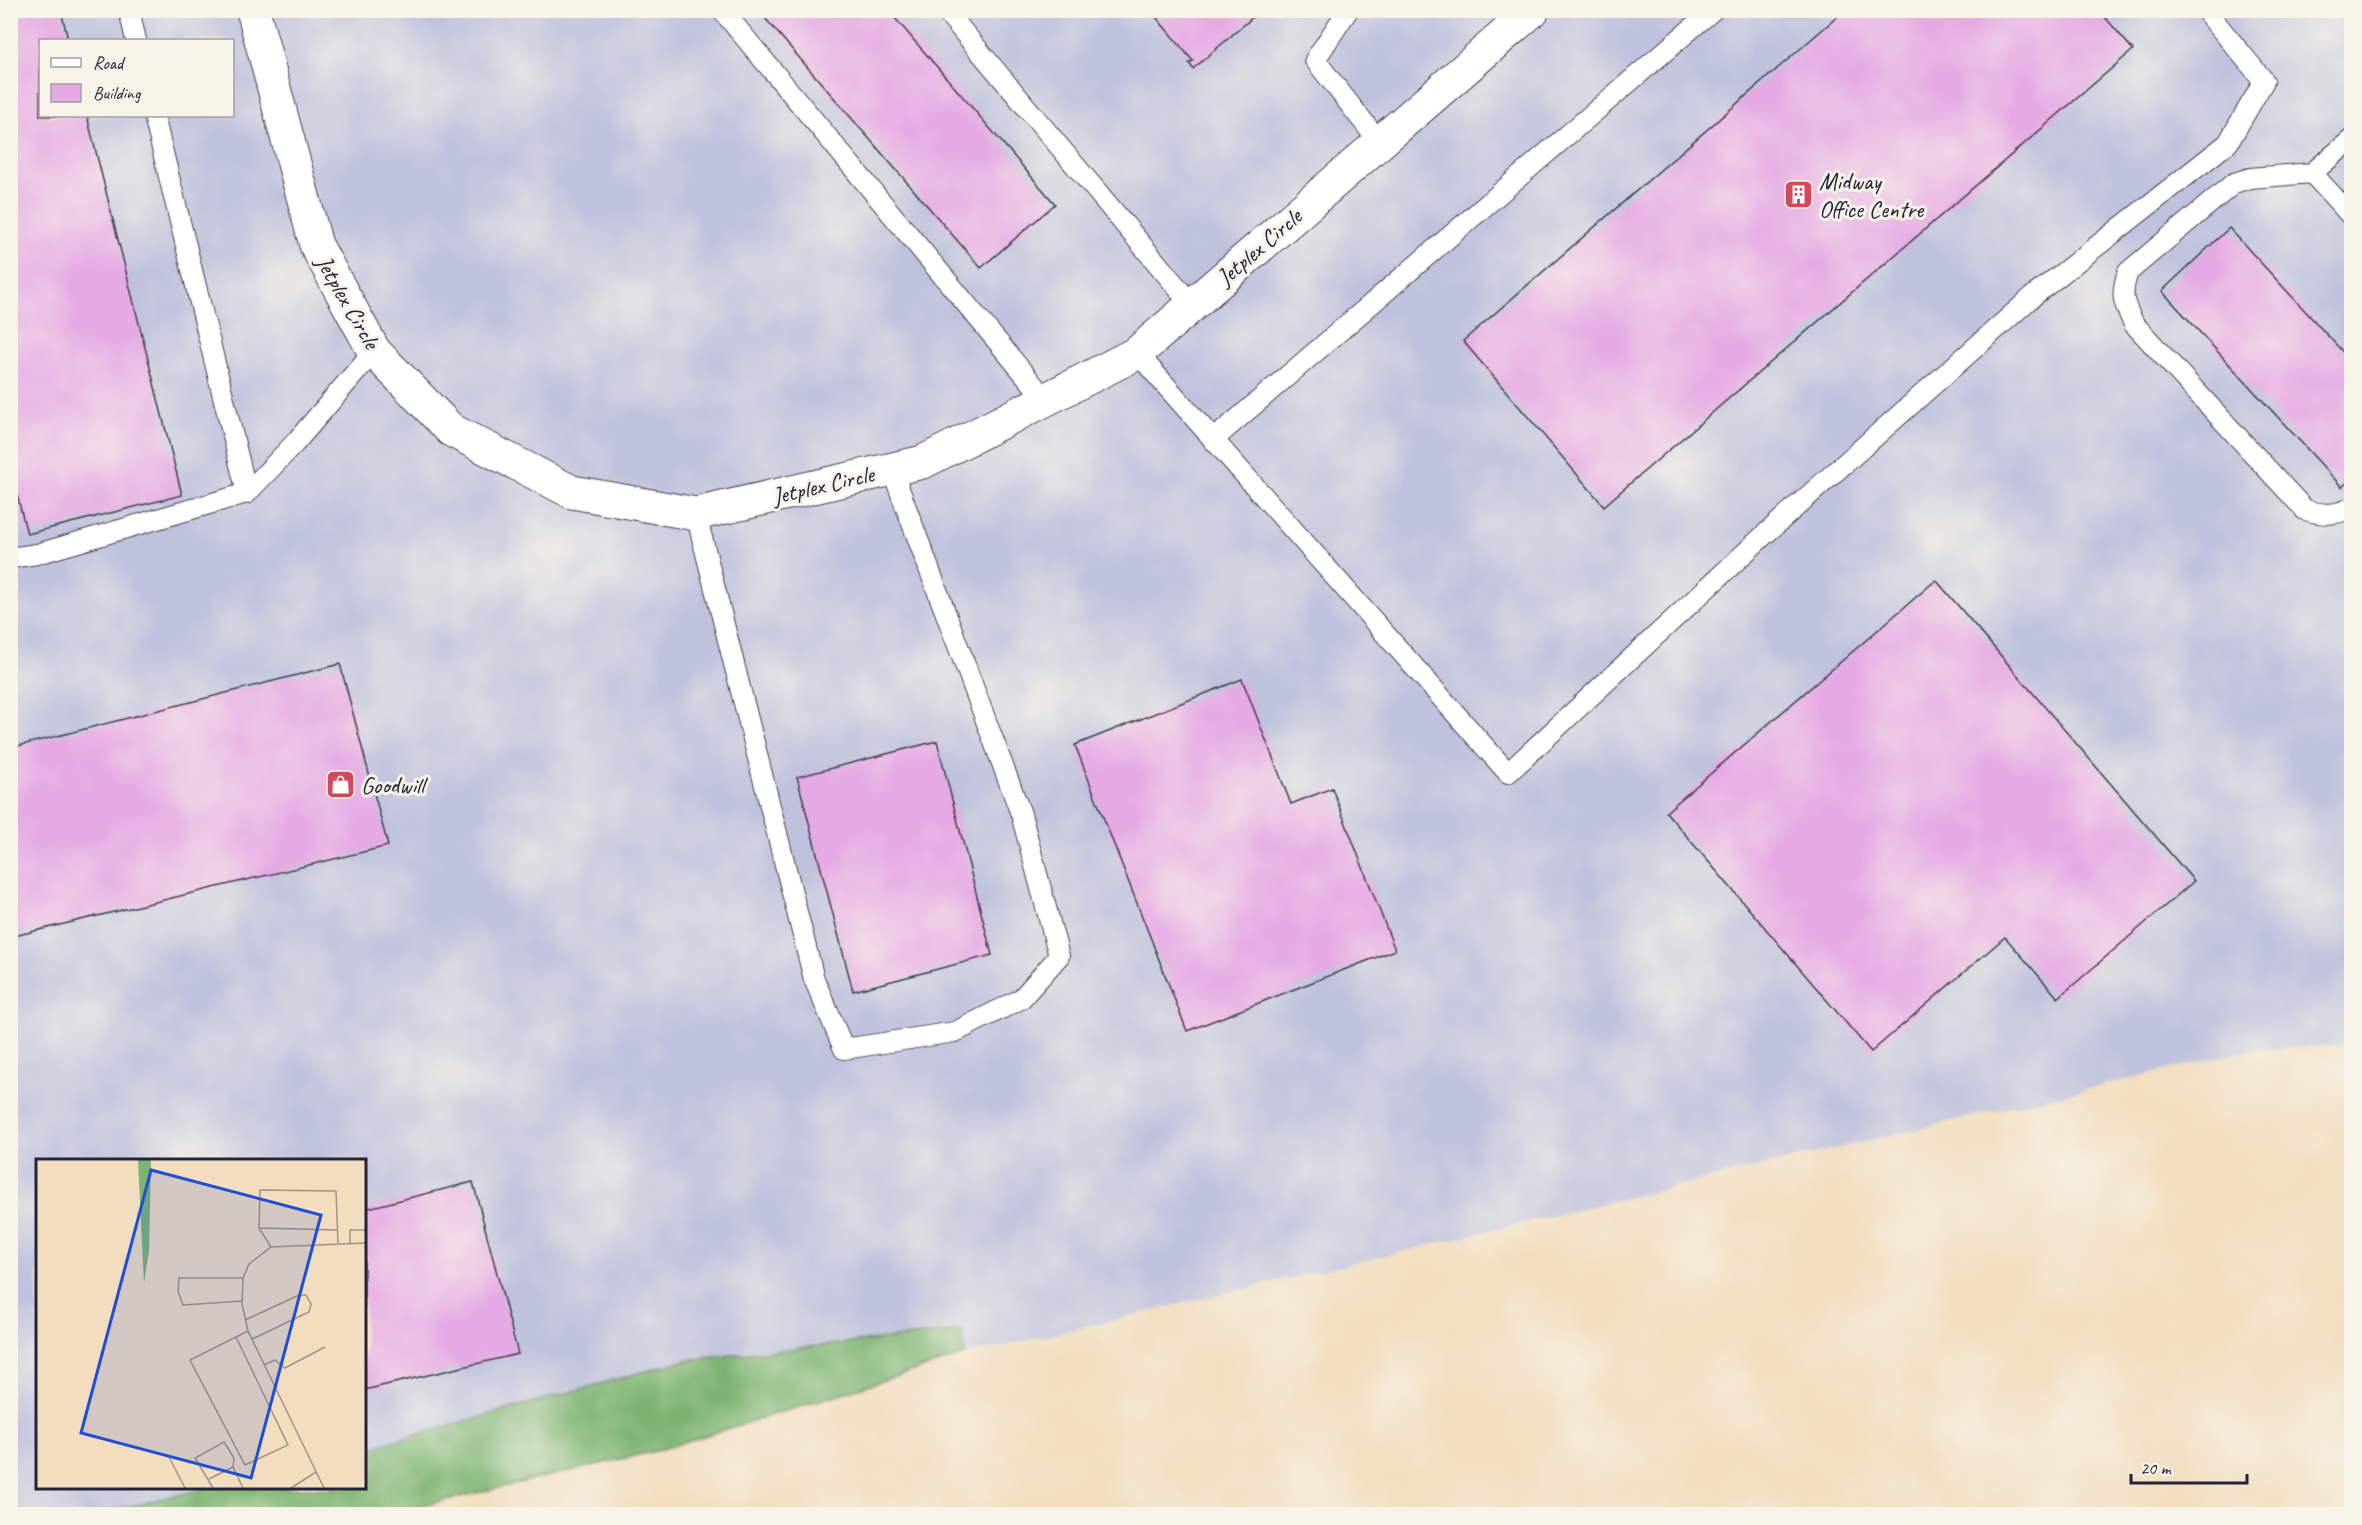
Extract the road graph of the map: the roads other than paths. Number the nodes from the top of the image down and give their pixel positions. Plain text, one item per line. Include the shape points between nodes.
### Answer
1 (129, 10) edge
2 (253, 10) edge
3 (722, 10) edge
4 (945, 10) edge
5 (1348, 10) edge
6 (1533, 10) edge
7 (1713, 10) edge
8 (2205, 10) edge
9 (136, 39) edge
10 (154, 117) edge
11 (2352, 139) edge
12 (1380, 143) junction
13 (2312, 172) junction
14 (2352, 217) edge
15 (1192, 305) junction
16 (374, 351) junction
17 (1137, 353) junction
18 (1046, 400) junction
19 (1212, 440) junction
20 (892, 470) junction
21 (247, 493) junction
22 (2352, 507) edge
23 (696, 514) junction
24 (10, 558) edge

1 - 9 lane
2 - 16 street, Jetplex Circle via 316,245
3 - 18 lane
4 - 15 lane
5 - 12 lane via 1315,60
6 - 12 street, Jetplex Circle
7 - 19 lane
8 - 19 lane via 2264,81 2228,143 2032,297 1762,537 1508,773
10 - 21 lane
11 - 13 lane
12 - 15 street, Jetplex Circle
13 - 14 lane
13 - 22 lane via 2234,183 2128,272 2122,290 2134,324 2306,510 2322,515
15 - 17 street, Jetplex Circle
16 - 21 lane
16 - 23 street, Jetplex Circle via 451,430 562,487
17 - 18 street, Jetplex Circle
17 - 19 lane
18 - 20 street, Jetplex Circle via 923,462
20 - 23 street, Jetplex Circle
20 - 23 lane via 1022,814 1059,956 1021,999 956,1032 844,1049 814,980
21 - 24 lane via 37,554

